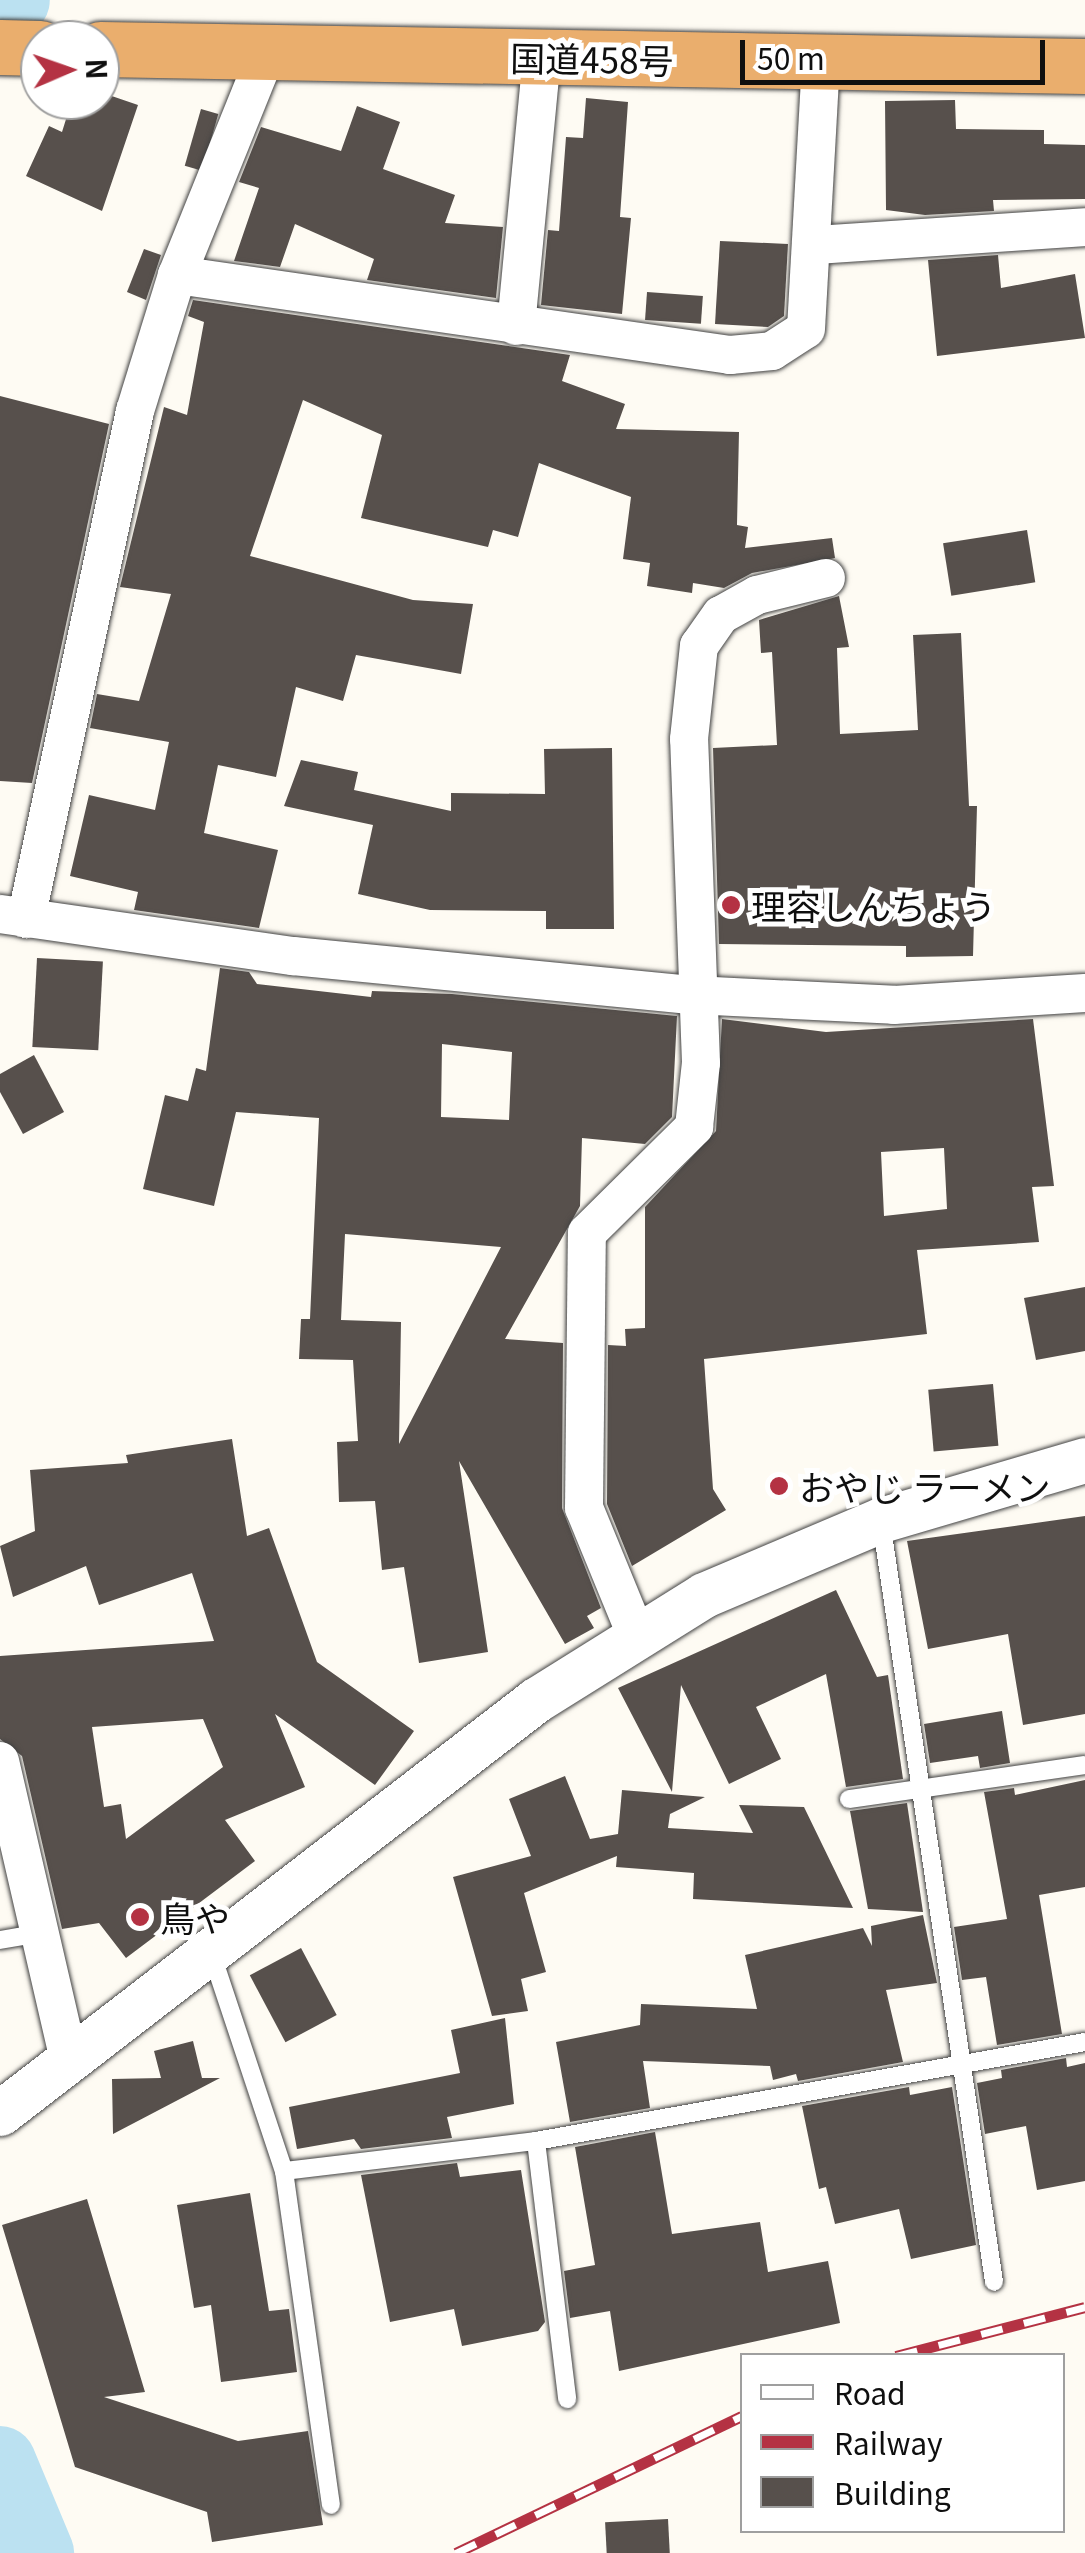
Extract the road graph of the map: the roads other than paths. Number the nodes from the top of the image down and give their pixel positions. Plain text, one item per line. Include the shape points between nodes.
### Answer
1 (120, 49) edge
2 (267, 52) junction
3 (542, 57) junction
4 (821, 63) junction
5 (1085, 66) edge
6 (1085, 227) edge
7 (816, 245) junction
8 (177, 275) junction
9 (516, 326) junction
10 (826, 578) dead end
11 (13, 916) edge
12 (1085, 994) edge
13 (694, 995) junction
14 (1085, 1460) edge
15 (881, 1520) junction
16 (637, 1637) junction
17 (0, 1761) edge
18 (1085, 1765) edge
19 (916, 1788) junction
20 (848, 1800) dead end
21 (42, 1932) junction
22 (0, 1940) edge
23 (211, 1951) junction
24 (1085, 2042) edge
25 (69, 2061) junction
26 (962, 2066) junction
27 (0, 2114) edge
28 (536, 2141) junction
29 (284, 2171) junction
30 (994, 2282) dead end
31 (567, 2399) dead end
32 (331, 2505) dead end

1 - 2 highway, 国道458号
2 - 3 highway, 国道458号
2 - 8 street
3 - 4 highway, 国道458号
3 - 9 street
4 - 5 highway, 国道458号
4 - 7 street
6 - 7 street
7 - 9 street via 806,329 772,351 730,355
8 - 9 street
8 - 11 street via 134,411
10 - 13 street via 756,595 721,615 699,646 689,738
11 - 13 street via 293,956
12 - 13 street via 894,1004
13 - 16 street via 701,1064 694,1126 587,1233 584,1508
14 - 15 street
15 - 16 street via 704,1595
15 - 19 lane
16 - 23 street via 536,1700
17 - 21 street
18 - 19 lane
19 - 20 lane
19 - 26 lane
21 - 22 lane
21 - 25 street
23 - 25 street
23 - 29 lane
24 - 26 lane
25 - 27 street
26 - 28 lane
26 - 30 lane
28 - 29 lane
28 - 31 lane
29 - 32 lane

